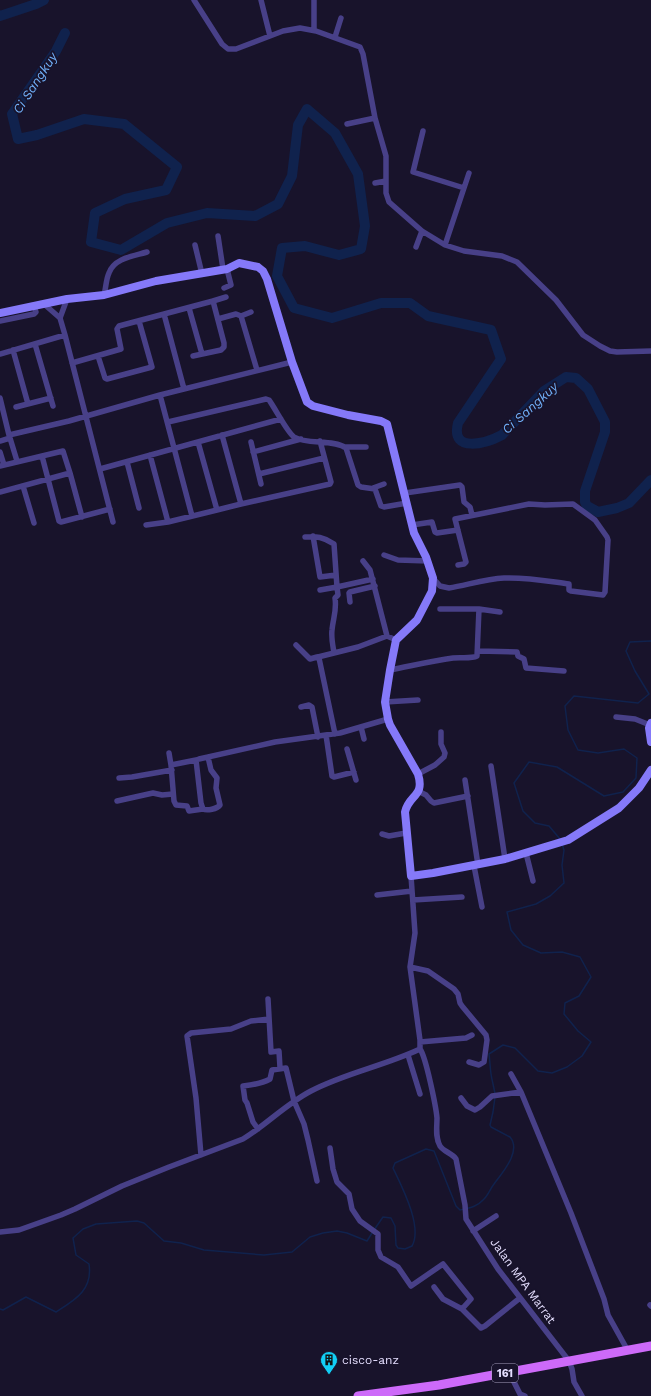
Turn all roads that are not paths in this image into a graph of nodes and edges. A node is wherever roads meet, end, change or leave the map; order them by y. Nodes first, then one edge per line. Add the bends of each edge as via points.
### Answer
1 (194, 0) edge
2 (261, 0) edge
3 (314, 0) edge
4 (342, 18) dead end
5 (314, 30) junction
6 (270, 36) junction
7 (335, 38) junction
8 (375, 118) junction
9 (347, 124) dead end
10 (423, 131) dead end
11 (469, 173) dead end
12 (386, 181) junction
13 (375, 183) dead end
14 (464, 188) junction
15 (422, 231) junction
16 (218, 236) dead end
17 (195, 245) dead end
18 (445, 245) junction
19 (416, 247) dead end
20 (147, 252) dead end
21 (225, 269) junction
22 (202, 274) junction
23 (224, 288) dead end
24 (104, 295) junction
25 (226, 297) dead end
26 (67, 299) junction
27 (213, 301) junction
28 (44, 304) junction
29 (34, 306) junction
30 (189, 308) junction
31 (251, 312) dead end
32 (0, 313) edge
33 (164, 314) junction
34 (241, 316) junction
35 (60, 318) junction
36 (218, 319) junction
37 (0, 321) edge
38 (139, 321) junction
39 (65, 335) junction
40 (35, 344) junction
41 (13, 350) junction
42 (651, 351) edge
43 (0, 354) edge
44 (202, 354) junction
45 (98, 356) junction
46 (193, 356) dead end
47 (292, 362) junction
48 (72, 363) junction
49 (257, 370) junction
50 (184, 389) junction
51 (160, 395) junction
52 (0, 398) edge
53 (51, 398) junction
54 (28, 404) junction
55 (53, 406) dead end
56 (16, 407) dead end
57 (86, 416) junction
58 (281, 419) junction
59 (168, 422) junction
60 (222, 435) junction
61 (10, 437) junction
62 (301, 439) junction
63 (0, 441) edge
64 (198, 442) junction
65 (251, 442) dead end
66 (320, 442) junction
67 (344, 447) junction
68 (366, 447) dead end
69 (175, 448) junction
70 (0, 452) edge
71 (253, 452) junction
72 (150, 455) junction
73 (42, 456) junction
74 (324, 458) junction
75 (17, 461) junction
76 (127, 462) junction
77 (2, 466) edge
78 (100, 469) junction
79 (70, 473) junction
80 (259, 474) junction
81 (47, 479) junction
82 (261, 484) dead end
83 (384, 484) dead end
84 (23, 486) junction
85 (373, 488) junction
86 (0, 492) edge
87 (404, 492) junction
88 (407, 503) junction
89 (241, 504) junction
90 (139, 508) dead end
91 (110, 510) junction
92 (216, 510) junction
93 (472, 515) junction
94 (192, 516) junction
95 (82, 517) junction
96 (113, 522) dead end
97 (168, 522) junction
98 (34, 523) dead end
99 (146, 525) dead end
100 (412, 525) junction
101 (458, 530) junction
102 (313, 536) junction
103 (305, 537) dead end
104 (384, 555) dead end
105 (363, 561) dead end
106 (428, 561) junction
107 (458, 565) dead end
108 (336, 575) junction
109 (434, 578) junction
110 (372, 579) junction
111 (374, 586) junction
112 (337, 587) junction
113 (320, 590) dead end
114 (350, 602) dead end
115 (440, 609) dead end
116 (478, 609) junction
117 (500, 612) dead end
118 (387, 636) junction
119 (396, 640) junction
120 (296, 645) dead end
121 (478, 651) junction
122 (334, 653) junction
123 (318, 657) junction
124 (390, 670) junction
125 (564, 671) dead end
126 (418, 700) dead end
127 (386, 702) junction
128 (301, 707) dead end
129 (616, 717) dead end
130 (388, 719) junction
131 (650, 724) edge
132 (361, 727) junction
133 (442, 732) dead end
134 (335, 734) junction
135 (326, 735) junction
136 (318, 737) junction
137 (364, 739) dead end
138 (651, 742) edge
139 (347, 749) dead end
140 (169, 753) dead end
141 (208, 757) junction
142 (196, 760) junction
143 (491, 766) dead end
144 (172, 767) junction
145 (651, 770) edge
146 (354, 772) junction
147 (418, 774) junction
148 (119, 778) dead end
149 (356, 780) dead end
150 (465, 780) dead end
151 (419, 790) junction
152 (173, 794) junction
153 (468, 796) junction
154 (117, 802) dead end
155 (203, 809) junction
156 (406, 833) junction
157 (382, 834) dead end
158 (526, 853) junction
159 (505, 859) junction
160 (476, 865) junction
161 (411, 876) junction
162 (533, 881) dead end
163 (412, 891) junction
164 (377, 895) dead end
165 (462, 897) dead end
166 (413, 900) junction
167 (482, 907) dead end
168 (410, 967) junction
169 (268, 999) dead end
170 (269, 1019) junction
171 (472, 1034) dead end
172 (420, 1042) junction
173 (420, 1049) junction
174 (408, 1055) junction
175 (469, 1062) dead end
176 (280, 1068) junction
177 (511, 1074) dead end
178 (521, 1092) junction
179 (420, 1094) dead end
180 (461, 1098) dead end
181 (294, 1101) junction
182 (258, 1129) junction
183 (330, 1148) dead end
184 (200, 1155) junction
185 (317, 1181) dead end
186 (496, 1216) dead end
187 (474, 1231) junction
188 (0, 1232) edge
189 (434, 1287) dead end
190 (520, 1298) junction
191 (462, 1309) junction
192 (651, 1346) edge
193 (628, 1351) junction
194 (571, 1365) junction
195 (511, 1376) junction
196 (358, 1396) edge
197 (525, 1396) edge
198 (582, 1396) edge

1 - 6 street via 222,44 228,49 236,49
2 - 6 street
3 - 5 street
4 - 7 street
5 - 6 street via 294,29
5 - 7 street
7 - 8 street via 357,45 362,50
8 - 9 street
8 - 12 street via 386,156
10 - 14 street via 413,172
11 - 14 street
12 - 13 street
12 - 15 street via 387,200
14 - 18 street
15 - 18 street
15 - 19 street
16 - 21 street
17 - 22 street
18 - 42 street via 464,251 502,256 517,262 556,300 584,335 600,346 610,351 627,353
20 - 24 street via 118,261 112,267
21 - 22 street
21 - 23 street via 231,285
21 - 47 street via 239,263 258,267 263,272
22 - 24 street via 156,281
24 - 26 street
25 - 27 street
26 - 28 street
26 - 35 street
27 - 30 street
27 - 36 street
28 - 29 street
28 - 35 street
29 - 32 street
29 - 37 street via 35,313
30 - 33 street
30 - 44 street
31 - 34 street
33 - 38 street
33 - 50 street
34 - 36 street via 236,314
34 - 49 street
35 - 39 street
36 - 44 street via 224,347
38 - 45 street via 118,327 121,349
38 - 45 street via 151,368 107,379
39 - 40 street
39 - 48 street
40 - 41 street
40 - 53 street
41 - 43 street
41 - 54 street
44 - 46 street
45 - 48 street
47 - 49 street
47 - 87 street via 309,404 387,424
48 - 57 street
49 - 50 street
50 - 51 street
51 - 57 street
51 - 59 street
52 - 61 street
53 - 54 street
53 - 55 street
54 - 56 street
57 - 61 street
57 - 78 street
58 - 59 street via 266,399
58 - 60 street
58 - 62 street via 291,434
59 - 69 street
60 - 64 street
60 - 89 street
61 - 63 street
61 - 75 street
62 - 66 street
62 - 71 street
64 - 69 street
64 - 92 street
65 - 71 street
66 - 67 street
66 - 74 street
67 - 68 street
67 - 85 street via 348,450 358,485
69 - 72 street
69 - 94 street
70 - 77 street
71 - 80 street
72 - 76 street
72 - 97 street
73 - 75 street
73 - 79 street via 63,451
73 - 81 street
74 - 80 street
74 - 89 street via 330,484
75 - 77 street
76 - 78 street
76 - 90 street
78 - 91 street
79 - 81 street
79 - 95 street
80 - 82 street
81 - 84 street
81 - 95 street via 59,521
83 - 85 street
84 - 86 street
84 - 98 street
85 - 88 street via 380,505 384,507
87 - 88 street
87 - 93 street via 460,486 464,502 470,507
88 - 100 street
89 - 92 street
91 - 95 street
91 - 96 street
92 - 94 street
93 - 101 street via 455,519
93 - 109 street via 529,504 573,504 596,520 607,537 605,594 571,591 569,584 526,578 504,578 446,588 439,585
94 - 97 street
97 - 99 street
100 - 101 street via 432,522 437,533
100 - 106 street
101 - 107 street via 466,561
102 - 103 street
102 - 108 street via 334,544
102 - 108 street via 320,577
104 - 106 street via 398,560
105 - 110 street via 370,570
106 - 109 street
108 - 112 street
109 - 119 street via 432,591 417,620
110 - 111 street
110 - 112 street
111 - 114 street via 350,592
111 - 118 street
112 - 113 street
112 - 122 street via 332,631
115 - 116 street
116 - 117 street
116 - 121 street
118 - 119 street
118 - 122 street
119 - 124 street
120 - 123 street via 310,659
121 - 124 street via 478,656 474,657
121 - 125 street via 517,652 518,656 524,658 527,668
122 - 123 street
123 - 134 street
124 - 127 street
126 - 127 street
127 - 130 street
128 - 136 street via 312,707
129 - 131 street
130 - 132 street
130 - 147 street
131 - 138 street
132 - 134 street
132 - 137 street
133 - 147 street via 444,757
134 - 135 street
135 - 136 street
135 - 146 street via 332,776
136 - 141 street via 275,742
139 - 146 street
140 - 144 street
141 - 142 street
141 - 155 street via 211,770 217,778 216,788 220,806
142 - 144 street
142 - 155 street
143 - 159 street
144 - 148 street
144 - 152 street
145 - 158 street via 639,788 608,815 568,840
146 - 149 street
147 - 151 street
150 - 153 street
151 - 153 street via 434,803
151 - 156 street via 406,808
152 - 154 street via 153,793
152 - 155 street via 176,805 187,806 189,811
153 - 160 street
156 - 157 street via 389,836
156 - 161 street
158 - 159 street
158 - 162 street
159 - 160 street
160 - 161 street
160 - 167 street
161 - 163 street, Jalan MPA Marrat
163 - 164 street
163 - 166 street, Jalan MPA Marrat
165 - 166 street
166 - 168 street, Jalan MPA Marrat via 415,933
168 - 172 street, Jalan MPA Marrat
168 - 175 street via 428,971 454,989 462,1006 486,1036 488,1040 484,1062 479,1065
169 - 170 street
170 - 176 street via 271,1052 279,1051
170 - 184 street via 251,1021 231,1029 191,1033 187,1036 197,1105
171 - 172 street via 466,1038
172 - 173 street, Jalan MPA Marrat
173 - 174 street
173 - 187 street, Jalan MPA Marrat via 437,1117 437,1138 444,1151 453,1155 456,1160 466,1219
174 - 179 street
174 - 181 street via 325,1084
176 - 181 street via 287,1069
176 - 182 street via 272,1070 268,1081 242,1086 253,1122
177 - 178 street
178 - 180 street via 495,1095 475,1110 467,1106
178 - 193 street via 571,1213 608,1315
181 - 182 street
181 - 185 street via 308,1140
182 - 184 street via 243,1139
183 - 191 street via 337,1182 349,1194 352,1209 360,1221 379,1238 378,1250 381,1257 398,1267 411,1286 443,1264 471,1299
184 - 188 street via 122,1186 61,1215 19,1230
186 - 187 street
187 - 190 street, Jalan MPA Marrat
189 - 191 street via 443,1299
190 - 191 street via 483,1328
190 - 194 street, Jalan MPA Marrat
192 - 193 main road, 161
193 - 194 main road, 161
194 - 195 main road, 161
194 - 198 street via 574,1382
195 - 196 main road, 161
195 - 197 street via 520,1394

